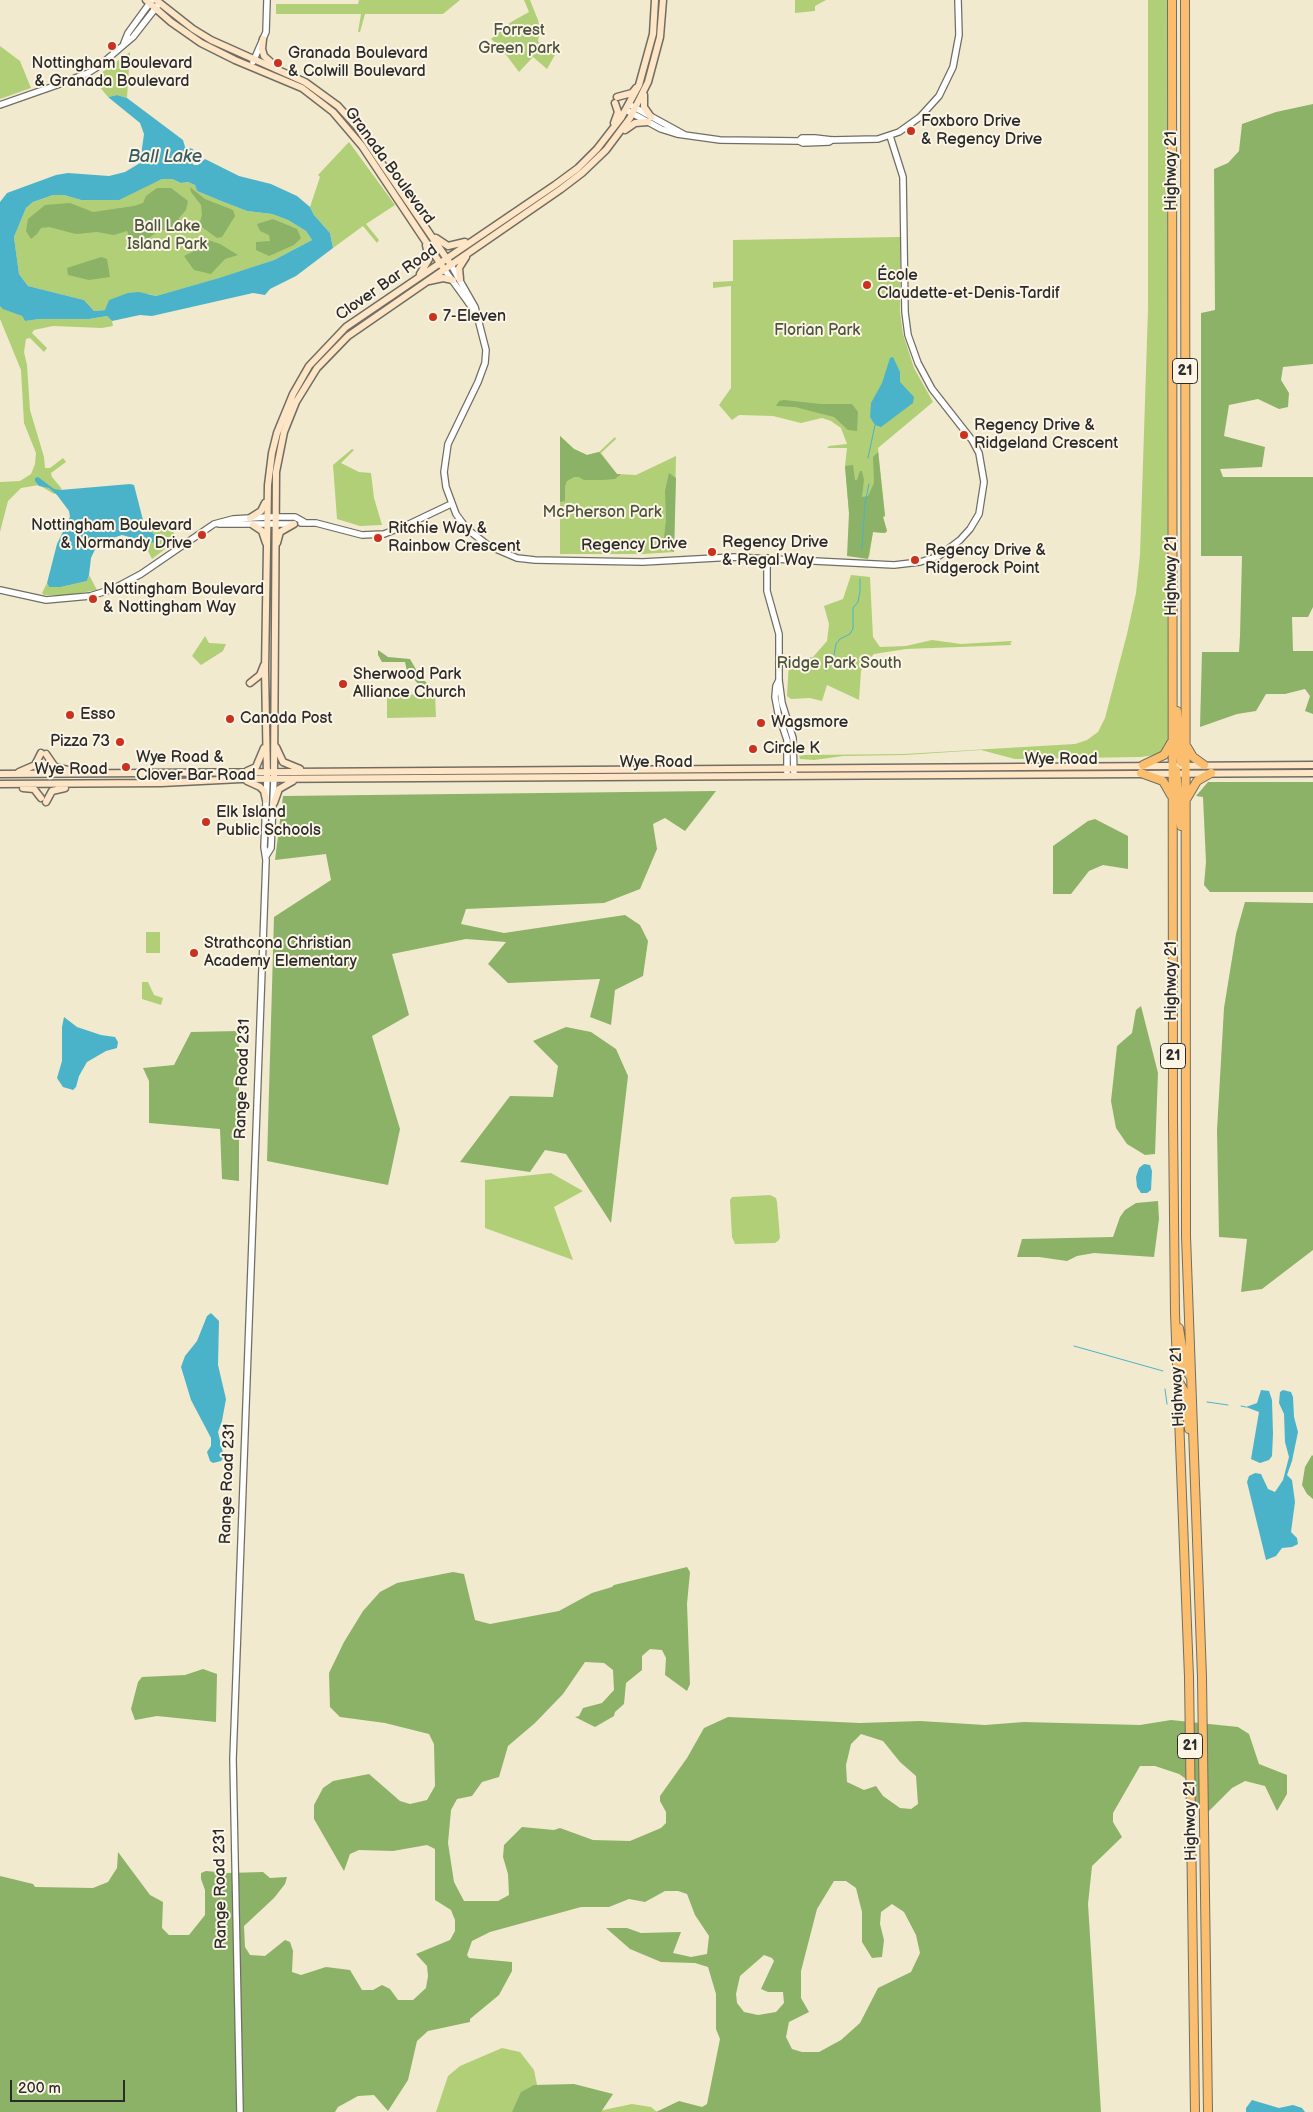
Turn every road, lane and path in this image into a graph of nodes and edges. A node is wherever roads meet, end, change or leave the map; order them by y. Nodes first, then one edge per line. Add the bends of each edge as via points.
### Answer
1 (267, 0) edge
2 (655, 0) edge
3 (662, 0) edge
4 (958, 0) edge
5 (1172, 0) edge
6 (1185, 0) edge
7 (153, 3) edge
8 (263, 39) junction
9 (252, 63) junction
10 (287, 73) junction
11 (642, 87) junction
12 (0, 105) edge
13 (631, 109) junction
14 (649, 119) junction
15 (906, 127) junction
16 (609, 135) junction
17 (890, 136) junction
18 (616, 137) junction
19 (868, 139) junction
20 (424, 232) junction
21 (482, 234) junction
22 (470, 251) junction
23 (449, 261) junction
24 (440, 263) junction
25 (444, 269) junction
26 (460, 279) junction
27 (452, 280) junction
28 (415, 284) junction
29 (476, 313) junction
30 (268, 485) junction
31 (452, 504) junction
32 (271, 517) junction
33 (252, 521) junction
34 (304, 522) junction
35 (294, 524) junction
36 (271, 525) junction
37 (267, 548) junction
38 (275, 554) junction
39 (767, 558) junction
40 (0, 590) edge
41 (265, 662) junction
42 (1172, 675) junction
43 (250, 683) dead end
44 (1172, 738) junction
45 (266, 742) junction
46 (275, 742) junction
47 (1185, 742) junction
48 (1204, 764) junction
49 (1313, 765) edge
50 (791, 768) junction
51 (1142, 769) junction
52 (1179, 769) junction
53 (244, 772) junction
54 (267, 772) junction
55 (308, 772) junction
56 (86, 773) junction
57 (1211, 773) junction
58 (1313, 773) edge
59 (0, 774) edge
60 (15, 774) junction
61 (274, 775) junction
62 (787, 776) junction
63 (794, 776) junction
64 (241, 779) junction
65 (266, 779) junction
66 (297, 779) junction
67 (2, 784) edge
68 (83, 784) junction
69 (1172, 799) junction
70 (1186, 799) junction
71 (266, 800) junction
72 (274, 803) junction
73 (266, 856) junction
74 (1186, 862) junction
75 (1175, 1313) junction
76 (1191, 1379) junction
77 (1178, 1381) junction
78 (1193, 1445) junction
79 (240, 2112) edge
80 (1195, 2112) edge
81 (1208, 2112) edge

1 - 8 street
2 - 11 main road, Clover Bar Road via 653,34
3 - 11 main road, Clover Bar Road via 660,37
4 - 15 street via 956,54 948,80 935,102
5 - 42 main road, Highway 21 / 21
6 - 47 main road, Highway 21 / 21
7 - 9 main road, Granada Boulevard
7 - 12 street via 128,33 124,43 88,73
8 - 9 street
8 - 10 main road via 262,49 268,62
9 - 10 main road, Granada Boulevard
9 - 20 main road, Granada Boulevard via 302,88 333,112 362,146
10 - 20 main road, Granada Boulevard via 317,89 348,117 368,142
11 - 13 main road, Clover Bar Road
11 - 14 main road
11 - 16 main road via 616,100 617,114
13 - 14 street
13 - 16 main road, Clover Bar Road
13 - 18 main road, Clover Bar Road
14 - 18 main road via 630,125
14 - 19 street via 677,134 720,140
15 - 17 street
15 - 19 street
16 - 21 main road, Clover Bar Road via 578,168
17 - 19 street
17 - 39 street, Regency Drive via 903,177 908,335 932,389 979,453 984,482 979,514 970,529 944,552 912,564
18 - 22 main road, Clover Bar Road via 582,173
20 - 21 main road via 448,246 459,245
20 - 23 main road, Granada Boulevard
20 - 24 main road, Granada Boulevard
20 - 28 main road via 429,259
21 - 23 main road, Clover Bar Road
22 - 23 main road, Clover Bar Road
22 - 26 main road via 460,266
23 - 24 main road, Clover Bar Road
23 - 25 main road, Clover Bar Road
23 - 26 street, Regency Drive
24 - 25 main road, Granada Boulevard
24 - 28 main road, Clover Bar Road
25 - 27 street, Regency Drive
25 - 28 main road, Clover Bar Road
26 - 29 street, Regency Drive
27 - 28 main road via 434,279
27 - 29 street, Regency Drive
28 - 30 main road, Clover Bar Road via 346,327 309,366 283,415 272,453
28 - 32 main road, Clover Bar Road via 348,336 311,377 291,414 280,450
29 - 31 street, Regency Drive via 485,340 485,363 448,444 444,472
30 - 32 main road, Clover Bar Road
30 - 33 main road via 264,508
31 - 34 street via 384,534 362,534
31 - 39 street, Regency Drive via 467,529 477,538 517,558 636,562
32 - 33 street
32 - 34 street via 295,517
32 - 36 main road, Clover Bar Road
33 - 36 street
33 - 37 main road via 262,531
33 - 40 street via 214,524 141,574 102,593 83,598 46,600
34 - 35 street
35 - 36 street
35 - 38 main road via 280,532
36 - 37 main road, Clover Bar Road
36 - 38 main road, Clover Bar Road
37 - 41 main road, Clover Bar Road
38 - 46 main road, Clover Bar Road
39 - 50 street via 767,591 779,635 782,703 793,738
41 - 43 main road via 260,675
41 - 45 main road, Clover Bar Road
42 - 44 main road, Highway 21 / 21
42 - 52 main road via 1176,691
44 - 51 main road via 1168,751
44 - 52 main road, Highway 21 / 21
45 - 53 main road via 256,767
45 - 54 main road, Clover Bar Road
46 - 55 main road via 283,762
46 - 61 main road, Clover Bar Road
47 - 48 main road via 1193,757
47 - 52 main road, Highway 21 / 21
48 - 49 main road, Wye Road
48 - 52 main road, Wye Road
50 - 51 main road, Wye Road
50 - 55 main road, Wye Road
50 - 62 street
50 - 63 street
51 - 52 main road, Wye Road
51 - 63 main road, Wye Road
51 - 69 main road via 1165,782
52 - 57 main road, Wye Road
52 - 69 main road, Highway 21 / 21
52 - 70 main road, Highway 21 / 21
52 - 74 main road via 1182,846
53 - 54 main road, Wye Road
53 - 56 main road, Wye Road
54 - 61 main road, Wye Road
54 - 65 main road, Clover Bar Road
55 - 61 main road, Wye Road
56 - 60 main road, Wye Road
56 - 60 main road via 56,767 44,754 35,765
57 - 58 main road, Wye Road
57 - 70 main road via 1197,781
59 - 60 main road, Wye Road
61 - 65 main road, Wye Road
61 - 66 main road, Wye Road
61 - 72 street, Range Road 231
62 - 63 main road, Wye Road
62 - 66 main road, Wye Road
64 - 65 main road, Wye Road
64 - 68 main road, Wye Road
64 - 71 main road via 258,785
65 - 71 street, Range Road 231
66 - 72 main road via 281,787
67 - 68 main road, Wye Road
67 - 68 main road via 34,789 44,800 54,790
69 - 75 main road, Highway 21 / 21
70 - 74 main road, Highway 21 / 21
71 - 73 street, Range Road 231
72 - 73 street, Range Road 231 via 271,848
73 - 79 street, Range Road 231 via 233,1759
74 - 76 main road, Highway 21 / 21 via 1186,1236
75 - 76 main road via 1185,1366
75 - 77 main road, Highway 21 / 21
76 - 78 main road, Highway 21 / 21
77 - 78 main road via 1184,1391
77 - 80 main road, Highway 21 / 21 via 1189,1677
78 - 81 main road, Highway 21 / 21 via 1202,1696

